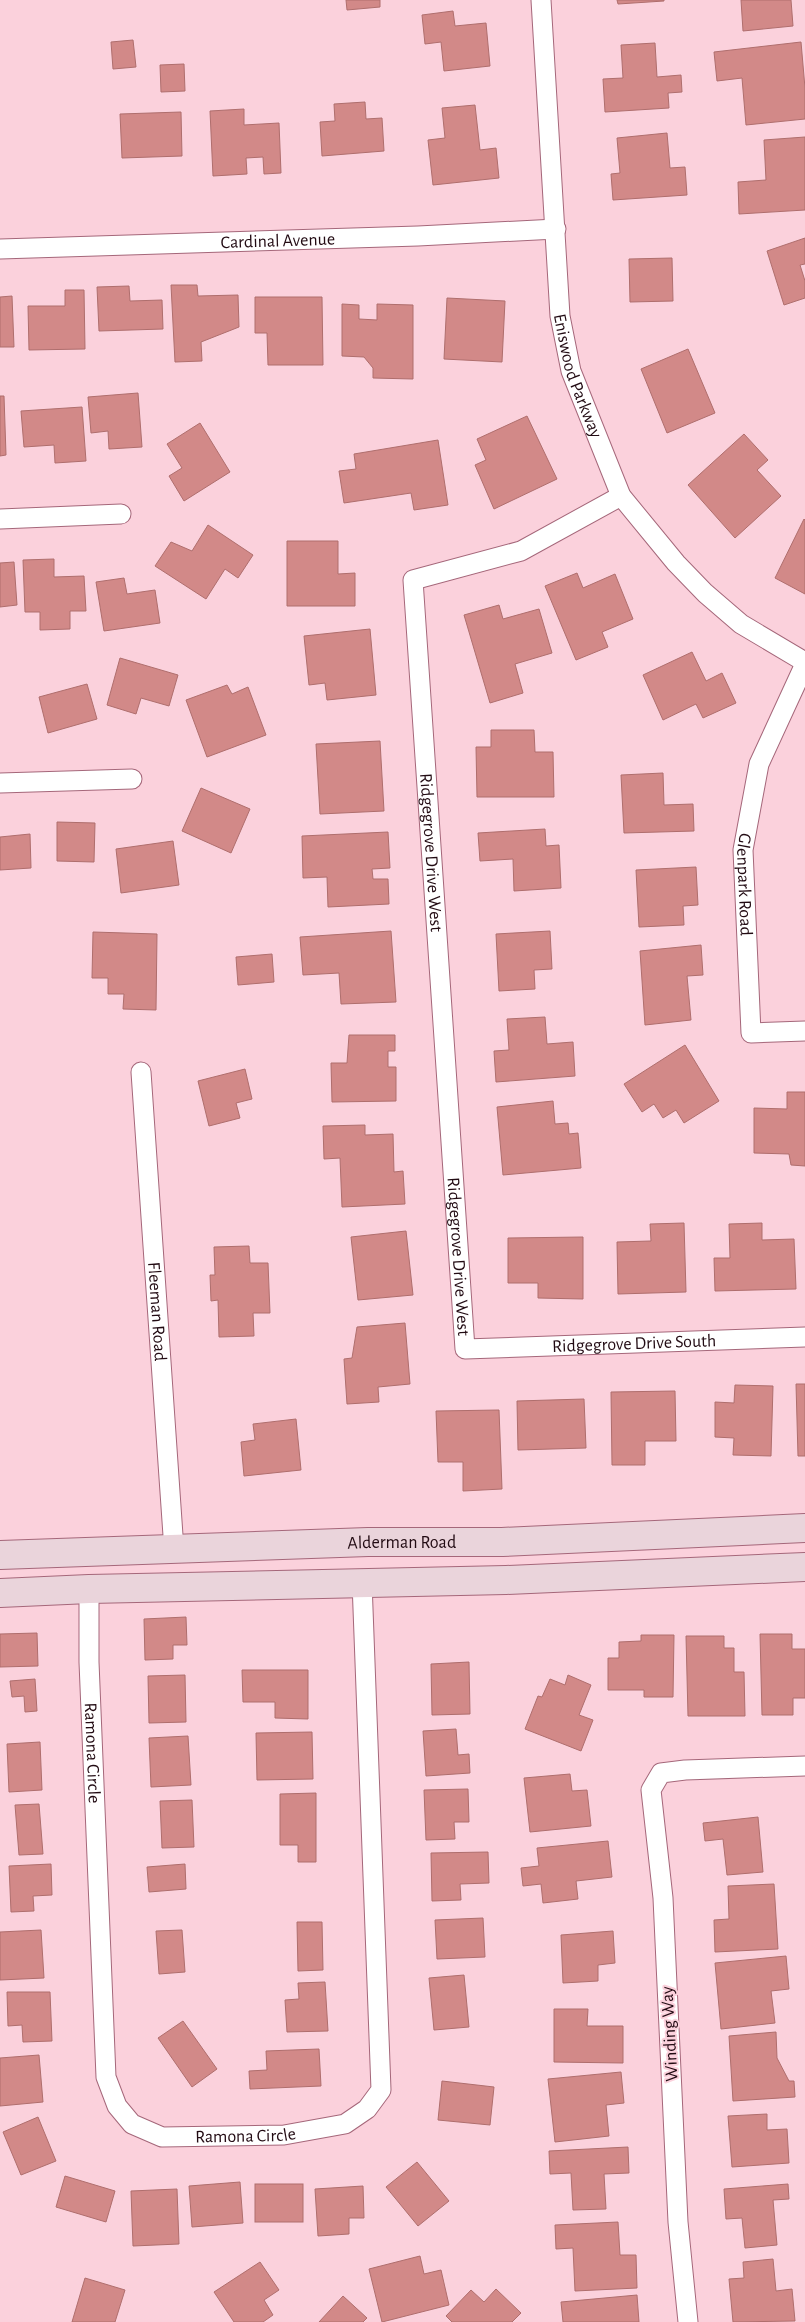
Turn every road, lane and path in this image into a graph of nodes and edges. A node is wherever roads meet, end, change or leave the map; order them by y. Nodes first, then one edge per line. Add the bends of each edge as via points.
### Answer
1 (541, 0) edge
2 (556, 229) junction
3 (0, 249) edge
4 (621, 496) junction
5 (121, 514) dead end
6 (0, 519) edge
7 (805, 663) edge
8 (132, 779) dead end
9 (0, 783) edge
10 (805, 1032) edge
11 (142, 1072) dead end
12 (805, 1337) edge
13 (465, 1349) joint
14 (805, 1528) edge
15 (174, 1550) junction
16 (0, 1555) edge
17 (805, 1567) edge
18 (362, 1582) junction
19 (89, 1589) junction
20 (0, 1593) edge
21 (805, 1766) edge
22 (688, 2322) edge

1 - 2 street, Eniswood Parkway
2 - 3 street, Cardinal Avenue
2 - 4 street, Eniswood Parkway via 560,316 571,371
4 - 7 street, Eniswood Parkway via 705,593 741,624
4 - 13 street, Ridgegrove Drive West via 520,551 412,580
5 - 6 street
7 - 10 street, Glenpark Road via 759,764 743,850 751,1033
8 - 9 street
11 - 15 street, Fleeman Road
12 - 13 street, Ridgegrove Drive South
14 - 15 main road, Alderman Road via 502,1542 368,1542
15 - 16 main road, Alderman Road
17 - 18 main road via 506,1580
18 - 19 main road
18 - 19 street, Ramona Circle via 381,2090 366,2109 345,2124 284,2135 162,2137 132,2124 117,2106 106,2077 89,1662
19 - 20 main road
21 - 22 street, Winding Way via 685,1770 661,1774 651,1790 662,1898 678,2222

